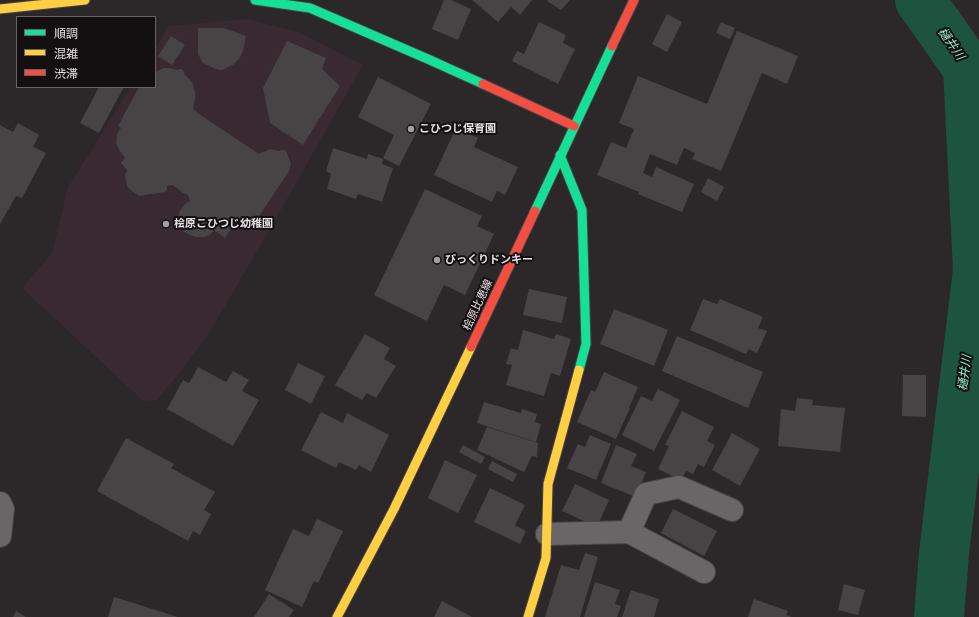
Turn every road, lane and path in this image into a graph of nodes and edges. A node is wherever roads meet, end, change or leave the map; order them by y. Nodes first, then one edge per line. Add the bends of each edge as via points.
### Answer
1 (85, 0) edge
2 (255, 0) edge
3 (634, 0) edge
4 (0, 9) edge
5 (574, 126) junction
6 (560, 155) junction
7 (0, 503) edge
8 (732, 510) dead end
9 (629, 532) junction
10 (547, 534) junction
11 (0, 536) edge
12 (704, 572) dead end
13 (337, 617) edge
14 (528, 617) edge

1 - 4 street
2 - 5 street via 310,8
3 - 5 street, 桧原比恵線
5 - 6 street, 桧原比恵線
6 - 10 street via 582,210 586,344 548,484
6 - 13 street, 桧原比恵線 via 394,509
7 - 11 street via 3,509
8 - 9 street via 679,487 646,494
9 - 10 street
9 - 12 street
10 - 14 street via 546,558

